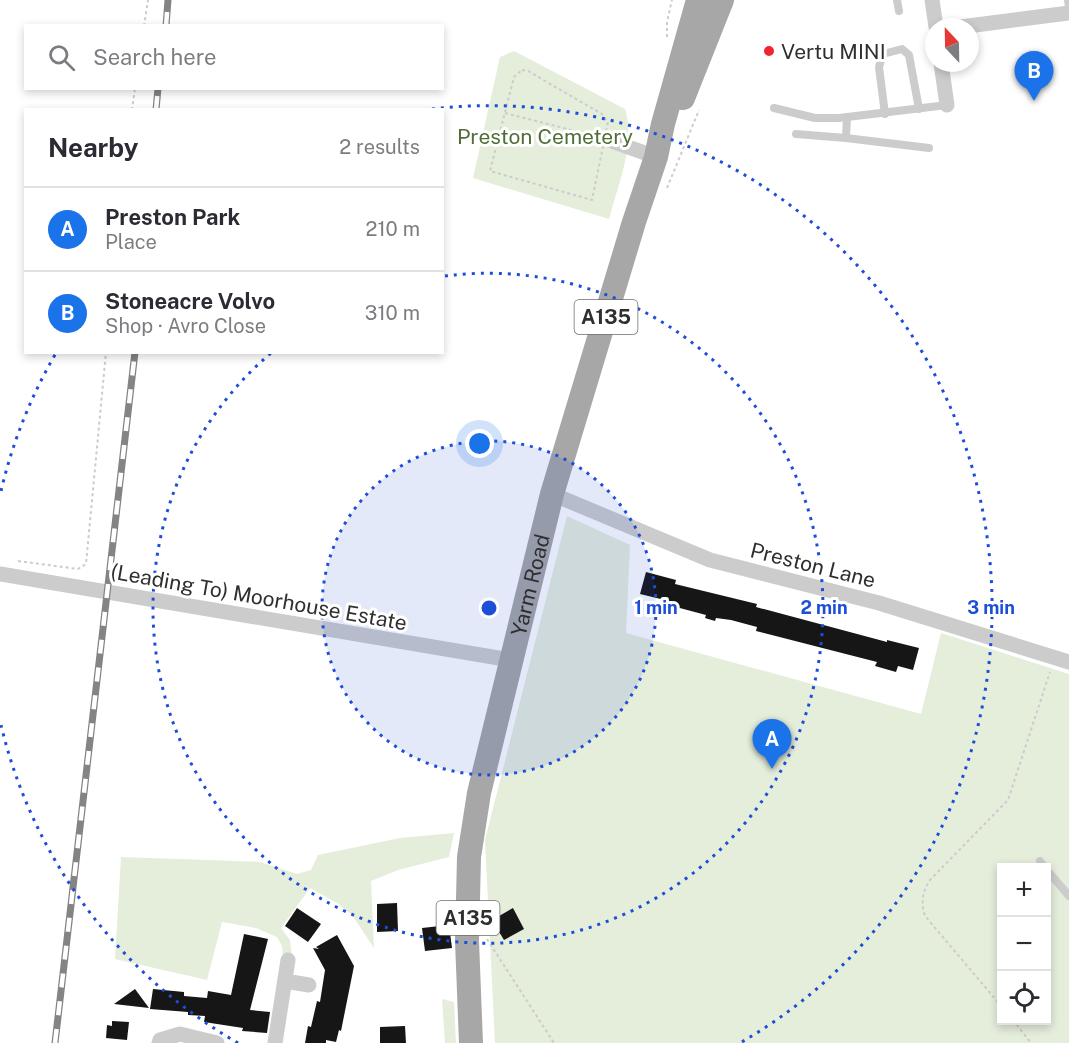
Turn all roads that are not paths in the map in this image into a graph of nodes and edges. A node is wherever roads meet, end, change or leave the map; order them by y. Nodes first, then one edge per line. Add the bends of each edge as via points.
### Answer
1 (698, 0) edge
2 (722, 0) edge
3 (897, 0) edge
4 (932, 0) edge
5 (1068, 0) edge
6 (1069, 7) edge
7 (898, 11) dead end
8 (1069, 13) edge
9 (935, 18) edge
10 (979, 25) edge
11 (942, 72) edge
12 (947, 105) joint
13 (774, 108) dead end
14 (918, 109) junction
15 (885, 114) junction
16 (847, 117) junction
17 (796, 134) dead end
18 (846, 138) junction
19 (606, 139) road end
20 (929, 148) dead end
21 (659, 149) junction
22 (552, 494) junction
23 (0, 575) edge
24 (511, 660) junction
25 (1062, 660) edge
26 (1051, 874) edge
27 (1069, 896) edge
28 (288, 960) dead end
29 (285, 981) junction
30 (309, 985) dead end
31 (159, 1043) edge
32 (217, 1043) edge
33 (275, 1043) edge
34 (471, 1043) edge

1 - 21 main road, A135
2 - 21 main road, A135
3 - 7 lane
4 - 9 street
5 - 6 lane
8 - 10 street
11 - 12 street
12 - 14 lane
13 - 16 lane via 815,118
14 - 15 lane
14 - 15 lane via 909,55 902,49 883,54 880,60
15 - 16 lane
16 - 18 lane
17 - 18 lane
18 - 20 lane
19 - 21 street
21 - 22 main road, Yarm Road / A135
22 - 24 main road, Yarm Road / A135
22 - 25 street, Preston Lane via 710,560 879,603
23 - 24 street, (Leading To) Moorhouse Estate
24 - 34 main road, Yarm Road / A135 via 469,857
26 - 27 lane
28 - 29 street
29 - 30 street
29 - 33 street
31 - 32 street via 180,1034

